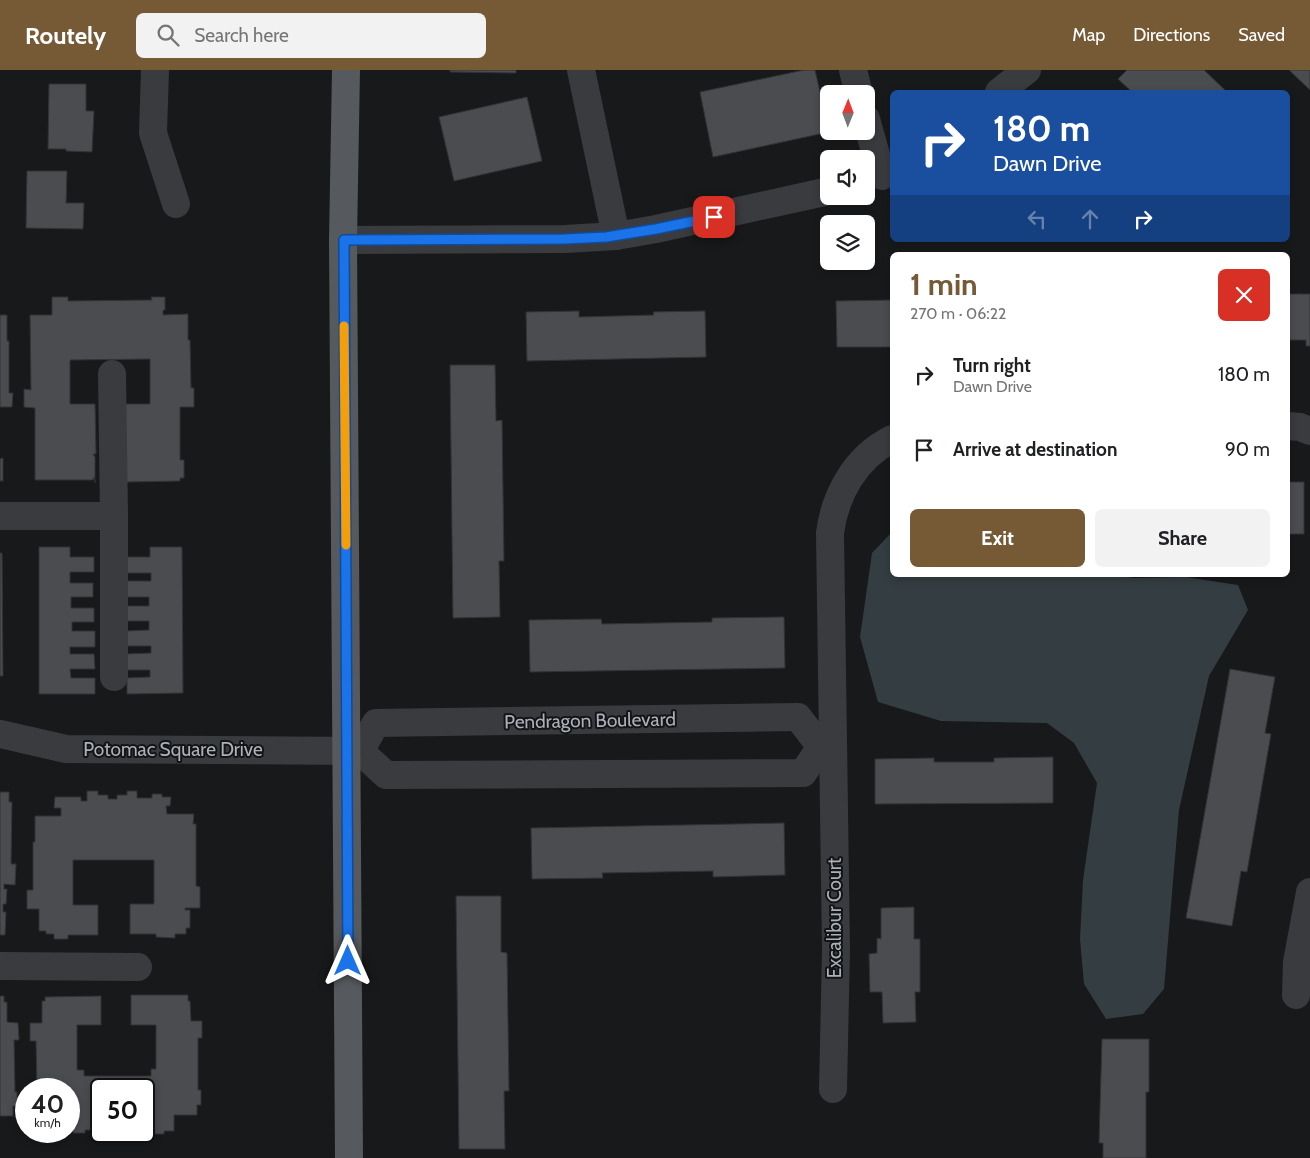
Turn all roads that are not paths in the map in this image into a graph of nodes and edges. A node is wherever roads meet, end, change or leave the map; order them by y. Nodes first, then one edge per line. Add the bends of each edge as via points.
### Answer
1 (155, 70) edge
2 (346, 70) edge
3 (581, 70) edge
4 (853, 70) edge
5 (1027, 70) edge
6 (857, 85) edge
7 (1002, 90) edge
8 (871, 140) edge
9 (880, 176) edge
10 (820, 193) edge
11 (176, 204) dead end
12 (616, 236) junction
13 (344, 240) junction
14 (112, 374) dead end
15 (1290, 426) edge
16 (1310, 432) edge
17 (890, 441) edge
18 (0, 516) edge
19 (114, 516) junction
20 (114, 677) dead end
21 (0, 734) edge
22 (827, 747) junction
23 (354, 751) junction
24 (1310, 892) edge
25 (0, 966) edge
26 (138, 967) dead end
27 (1296, 995) dead end
28 (833, 1089) dead end
29 (349, 1158) edge

1 - 11 street via 153,133
2 - 13 main road
3 - 12 street
4 - 6 street
5 - 7 street
8 - 9 street
10 - 12 street
12 - 13 street
13 - 23 main road
14 - 19 street
15 - 16 street
17 - 22 street via 878,447 851,474 831,521
18 - 19 street
19 - 20 street
21 - 23 street, Potomac Square Drive via 66,749
22 - 23 street via 803,773 386,775
22 - 23 street, Pendragon Boulevard via 798,717 376,723
22 - 28 street, Excalibur Court via 836,950
23 - 29 main road
24 - 27 street via 1296,962
25 - 26 street

